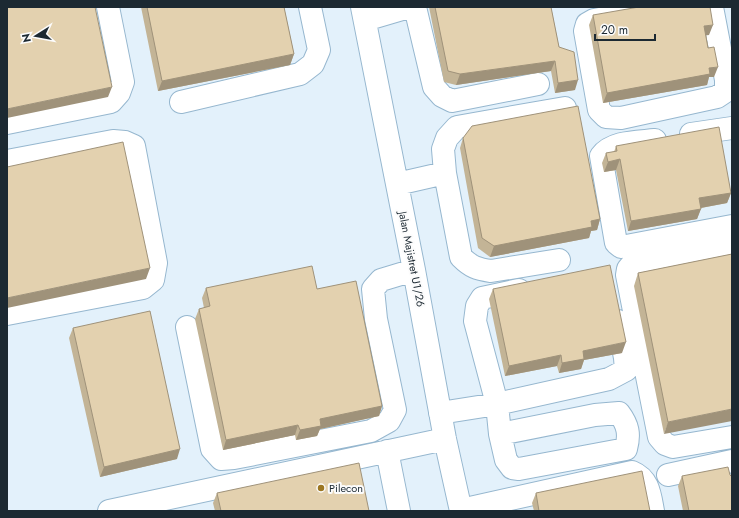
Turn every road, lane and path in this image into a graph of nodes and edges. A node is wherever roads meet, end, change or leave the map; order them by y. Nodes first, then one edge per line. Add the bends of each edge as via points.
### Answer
1 (108, 7) edge
2 (310, 7) edge
3 (409, 7) edge
4 (415, 7) edge
5 (664, 7) edge
6 (712, 7) edge
7 (364, 14) edge
8 (538, 84) dead end
9 (181, 102) dead end
10 (565, 108) edge
11 (7, 123) edge
12 (732, 128) edge
13 (7, 162) edge
14 (445, 172) junction
15 (397, 184) junction
16 (732, 226) edge
17 (732, 245) edge
18 (559, 260) dead end
19 (414, 270) junction
20 (608, 273) edge
21 (536, 287) edge
22 (7, 314) edge
23 (187, 327) dead end
24 (497, 404) junction
25 (440, 413) junction
26 (500, 434) junction
27 (732, 436) edge
28 (445, 439) junction
29 (387, 451) junction
30 (732, 461) edge
31 (668, 474) dead end
32 (461, 510) edge
33 (109, 511) edge
34 (399, 511) edge
35 (653, 511) edge

1 - 11 street via 122,82 119,93 111,102
2 - 9 street via 319,50 313,64 300,74
3 - 7 street
4 - 8 street via 434,86 442,96 452,101
5 - 6 street via 594,20 587,24 585,30 599,110 606,117 621,118 717,97 726,91
7 - 15 street, Jalan Majistret U1/26
10 - 14 street via 457,127 447,138 443,149
12 - 16 street via 617,145 606,150 601,156 613,231 616,243 621,248
13 - 22 street via 113,141 134,146 156,263 153,280 143,288
14 - 15 street
14 - 18 street via 461,257 469,266 491,271
15 - 19 street, Jalan Majistret U1/26
17 - 27 street via 633,263 627,275 658,437 673,447
19 - 23 street via 381,280 373,289 376,319 395,410 389,420 371,431 221,459 212,450
19 - 25 street, Jalan Majistret U1/26
20 - 24 street via 626,370 609,379
21 - 24 street via 482,298 477,306 475,320
24 - 25 street
24 - 26 street
25 - 28 street, Jalan Majistret U1/26
26 - 26 street via 506,460 512,468 519,469 626,449 629,438 625,421 619,413 595,415
28 - 29 street
28 - 32 street, Jalan Majistret U1/26
29 - 33 street
29 - 34 street
30 - 31 street
32 - 35 street via 632,472 645,480

